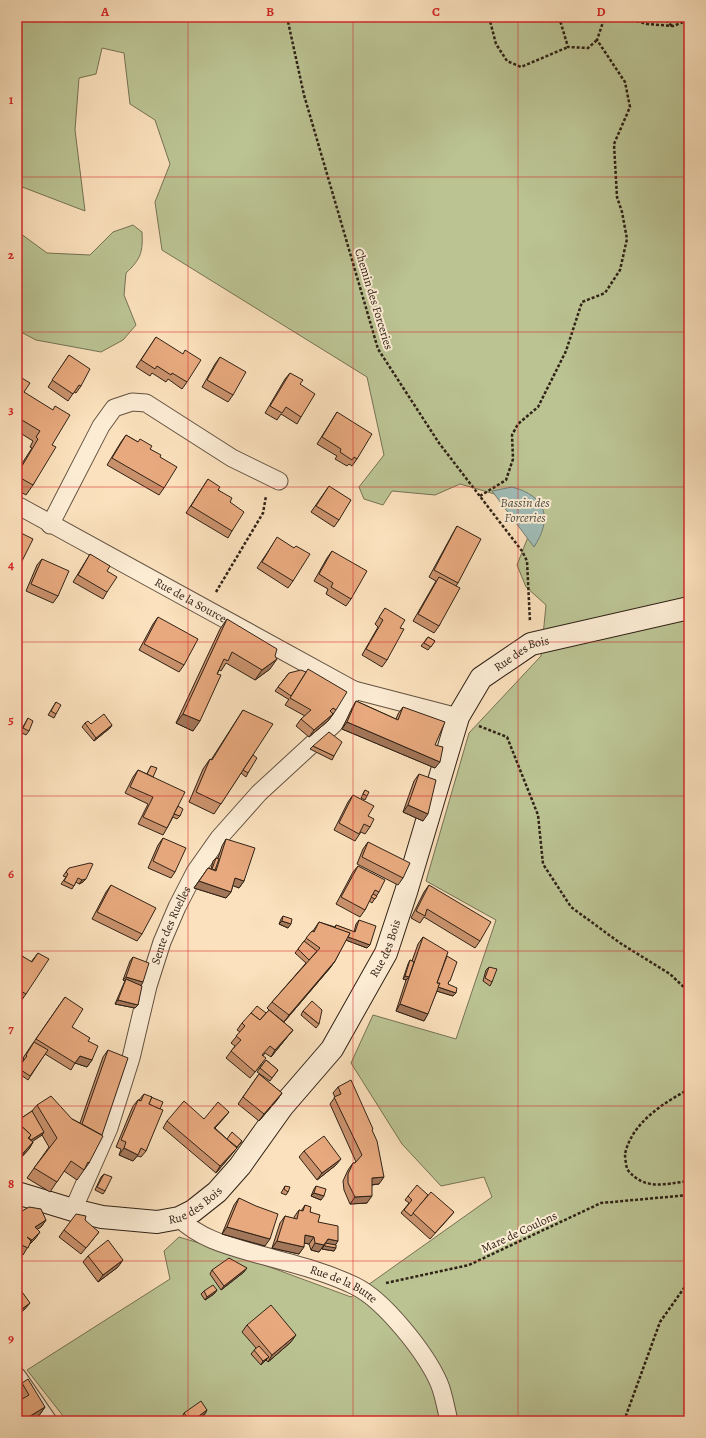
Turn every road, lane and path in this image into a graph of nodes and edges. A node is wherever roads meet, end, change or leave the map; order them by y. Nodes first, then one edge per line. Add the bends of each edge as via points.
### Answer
1 (287, 17) edge
2 (489, 17) edge
3 (559, 17) edge
4 (612, 17) edge
5 (622, 17) edge
6 (662, 17) edge
7 (689, 20) edge
8 (673, 26) junction
9 (598, 40) junction
10 (568, 47) junction
11 (274, 478) joint
12 (480, 496) junction
13 (17, 505) edge
14 (50, 525) junction
15 (689, 608) edge
16 (206, 610) junction
17 (531, 644) junction
18 (354, 690) junction
19 (458, 717) junction
20 (689, 992) edge
21 (689, 1088) edge
22 (689, 1181) edge
23 (17, 1193) edge
24 (689, 1195) edge
25 (73, 1210) junction
26 (179, 1218) junction
27 (689, 1281) edge
28 (356, 1287) junction
29 (17, 1376) edge
30 (48, 1421) edge
31 (449, 1421) edge
32 (624, 1421) edge

1 - 12 path, Chemin des Forceries via 304,95 378,350 439,443
2 - 10 path via 496,44 507,61 521,67
3 - 10 path
4 - 9 path via 603,22
5 - 8 path via 647,24
6 - 8 path
7 - 8 path
9 - 10 path via 588,48
9 - 12 path via 625,82 630,107 614,144 616,197 622,212 627,239 620,270 605,293 582,302 566,351 538,407 518,424 512,435 513,459 506,480
11 - 14 street via 232,458 146,403 132,402 114,408 101,426
11 - 16 path via 263,513
12 - 17 path, Chemin des Forceries via 522,550 527,561
13 - 14 street, Rue de la Source
14 - 16 street, Rue de la Source
15 - 17 street, Rue des Bois
16 - 18 street, Rue de la Source
17 - 19 street, Rue des Bois via 481,678
18 - 19 street, Rue de la Source
18 - 25 street, Sente des Ruelles via 334,724 259,793 219,838 195,872 162,942 109,1128
19 - 20 path via 507,737 538,815 543,864 571,907 620,943 670,974
19 - 26 street, Rue des Bois via 386,953 332,1049 282,1107 240,1166 217,1192 193,1211
21 - 22 path via 659,1106 640,1124 625,1154 627,1169 640,1182 659,1184
23 - 25 street, Rue des Bois
24 - 28 path, Mare de Coulons via 601,1203 469,1265 385,1284
25 - 26 street, Rue des Bois via 134,1221 157,1222
26 - 28 street, Rue de la Butte via 189,1228 217,1242 315,1271
27 - 32 path via 660,1322
28 - 31 street, Rue de la Butte via 388,1313 422,1351 440,1384
29 - 30 street

